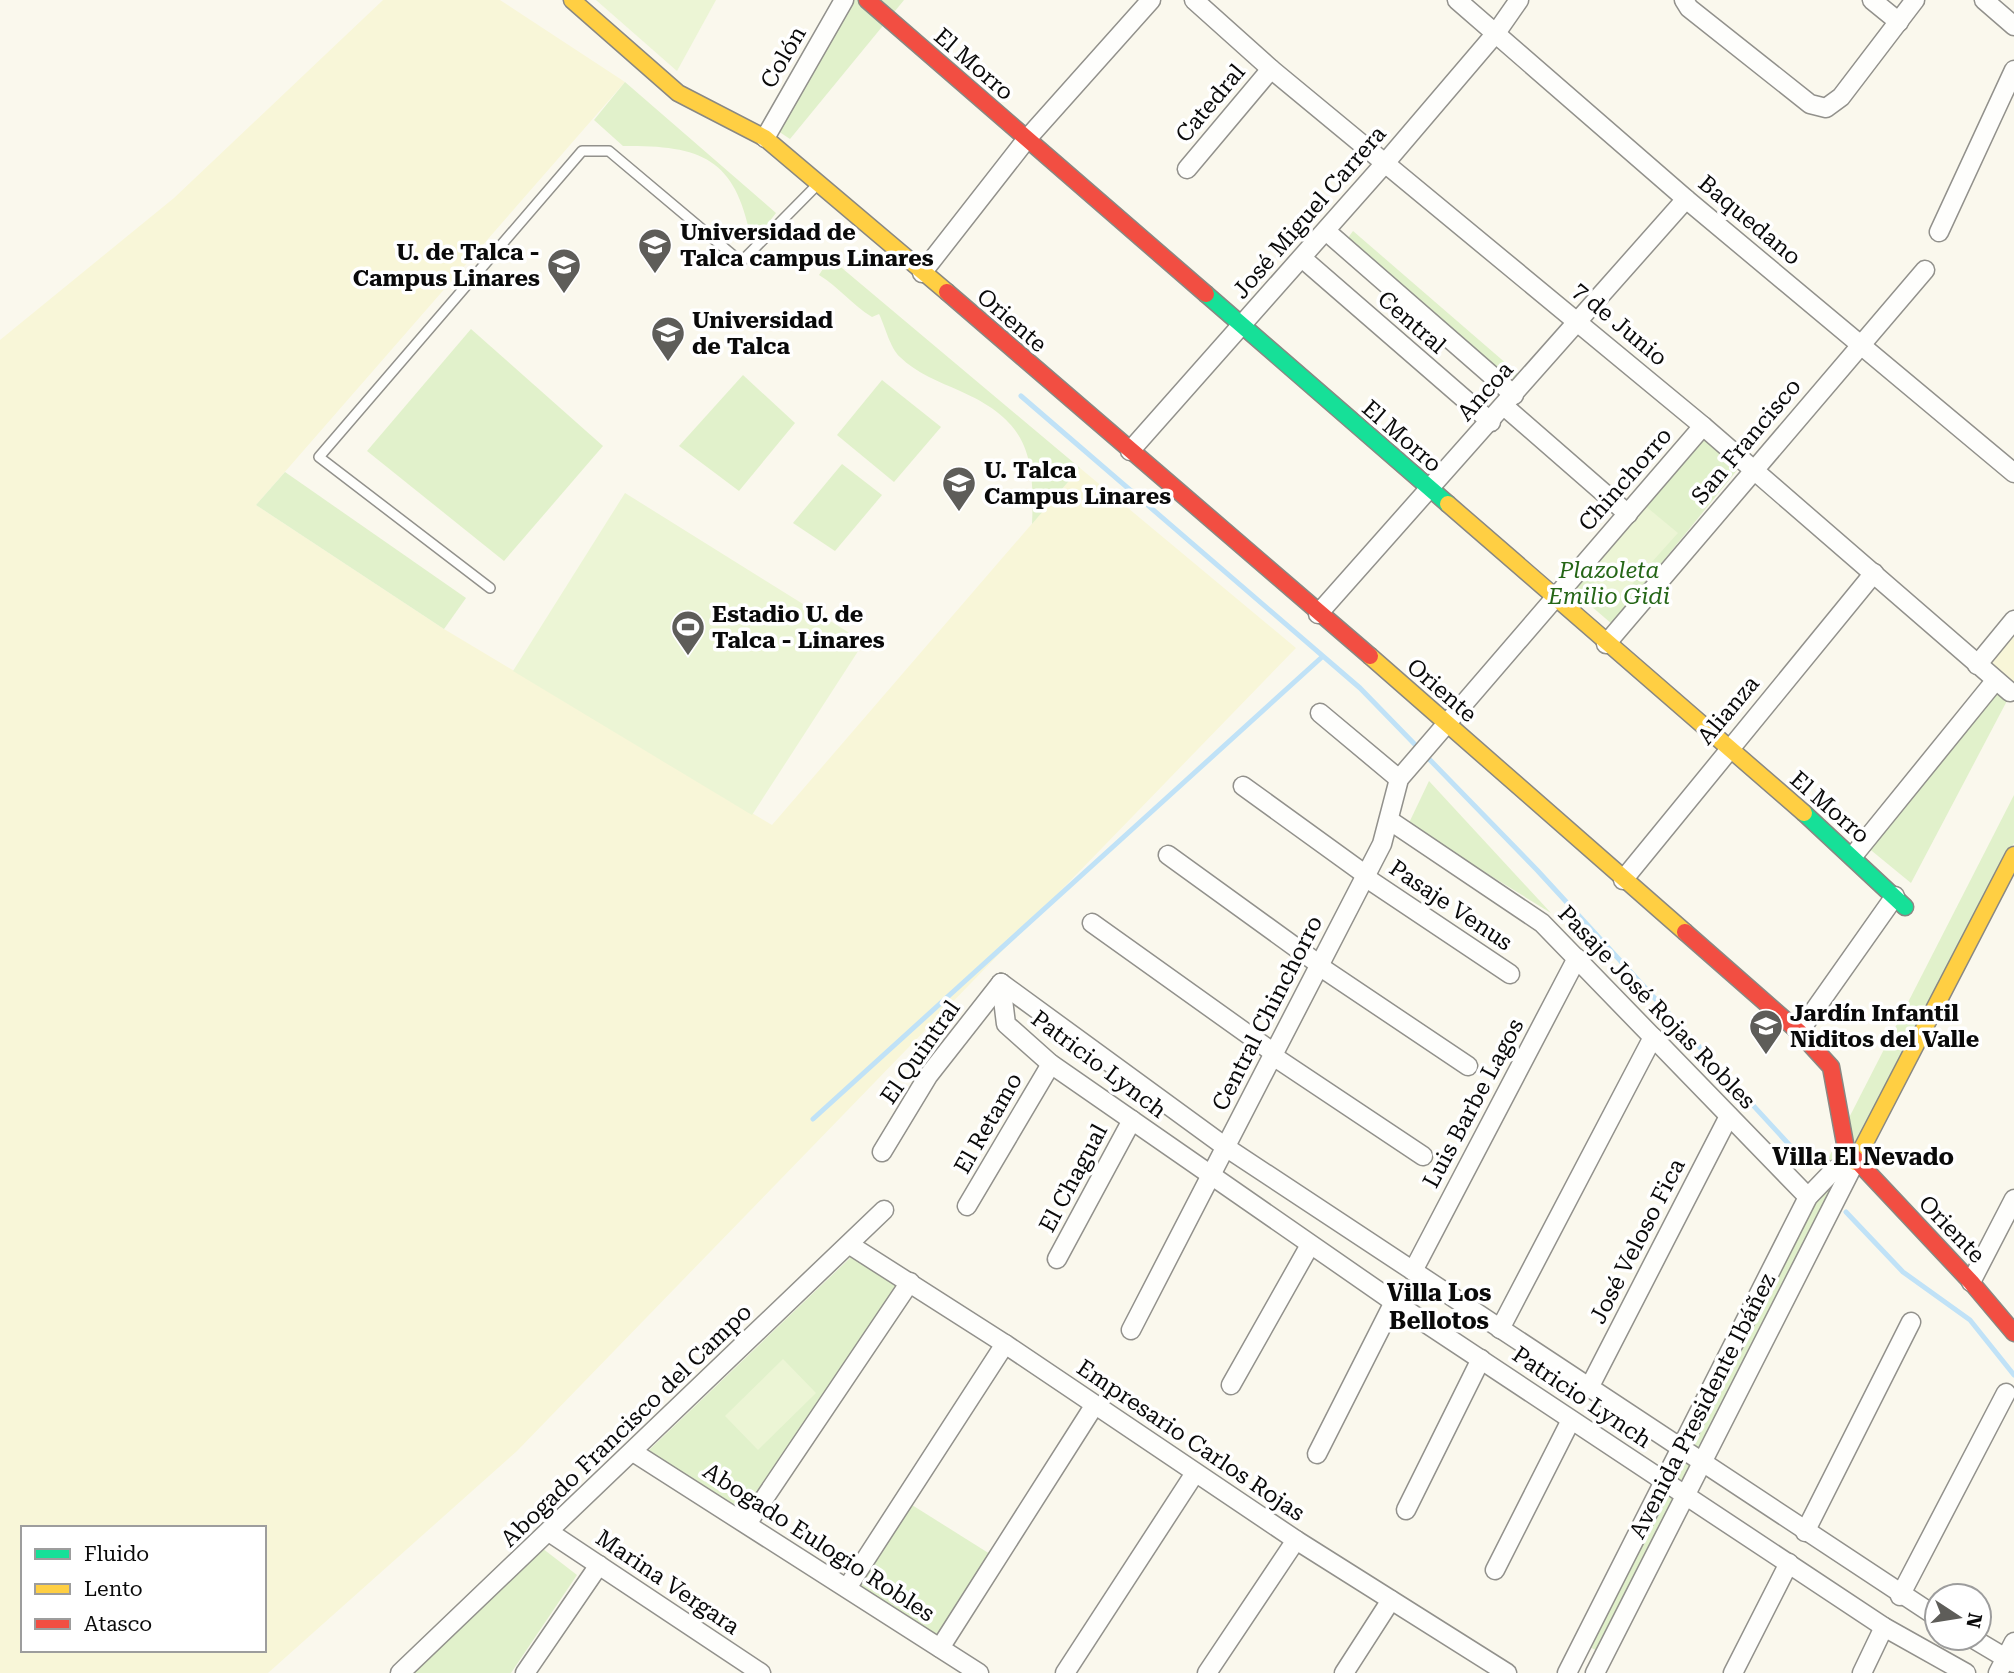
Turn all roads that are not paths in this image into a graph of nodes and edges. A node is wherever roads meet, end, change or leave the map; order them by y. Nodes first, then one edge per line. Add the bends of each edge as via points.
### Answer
1 (572, 0) edge
2 (844, 0) edge
3 (867, 0) edge
4 (1151, 0) edge
5 (1194, 0) edge
6 (1457, 0) edge
7 (1519, 0) edge
8 (1684, 0) edge
9 (1872, 0) edge
10 (1915, 0) edge
11 (1984, 0) edge
12 (1899, 22) junction
13 (2014, 26) edge
14 (1496, 33) junction
15 (1270, 69) junction
16 (2014, 70) edge
17 (765, 138) junction
18 (1026, 140) junction
19 (1385, 162) junction
20 (1187, 169) dead end
21 (820, 182) junction
22 (1686, 199) junction
23 (1326, 231) junction
24 (1939, 232) dead end
25 (1302, 258) junction
26 (1925, 270) dead end
27 (922, 273) junction
28 (1579, 322) junction
29 (1242, 325) junction
30 (1860, 344) junction
31 (1509, 401) junction
32 (1491, 422) junction
33 (1703, 426) junction
34 (1130, 451) junction
35 (1754, 470) junction
36 (2014, 473) edge
37 (1428, 489) junction
38 (1628, 514) junction
39 (1874, 573) junction
40 (490, 588) dead end
41 (1554, 599) junction
42 (1318, 614) junction
43 (2014, 620) edge
44 (1606, 645) junction
45 (1976, 665) junction
46 (1995, 681) junction
47 (2010, 692) dead end
48 (1320, 713) dead end
49 (1446, 722) junction
50 (1728, 747) junction
51 (1403, 774) junction
52 (1243, 786) dead end
53 (1389, 820) junction
54 (1168, 855) dead end
55 (1853, 856) junction
56 (2012, 863) edge
57 (1365, 876) junction
58 (1623, 880) junction
59 (1900, 901) joint
60 (1092, 923) dead end
61 (1577, 958) junction
62 (1319, 966) junction
63 (1510, 974) dead end
64 (1001, 983) junction
65 (1800, 1032) junction
66 (1653, 1037) junction
67 (1274, 1055) junction
68 (1051, 1064) junction
69 (1468, 1066) dead end
70 (1729, 1116) junction
71 (1132, 1121) junction
72 (1227, 1147) junction
73 (882, 1152) dead end
74 (1423, 1156) dead end
75 (1855, 1161) junction
76 (1211, 1177) junction
77 (1808, 1197) junction
78 (2014, 1199) edge
79 (967, 1206) dead end
80 (884, 1210) dead end
81 (850, 1245) junction
82 (1310, 1245) junction
83 (1057, 1259) dead end
84 (1413, 1271) junction
85 (910, 1282) junction
86 (1972, 1282) junction
87 (1394, 1302) junction
88 (1911, 1322) dead end
89 (1500, 1329) junction
90 (1131, 1330) dead end
91 (2014, 1333) edge
92 (1005, 1344) junction
93 (1481, 1359) junction
94 (1231, 1385) dead end
95 (1589, 1388) junction
96 (2006, 1393) dead end
97 (1094, 1406) junction
98 (1572, 1420) junction
99 (1679, 1448) junction
100 (633, 1452) junction
101 (1317, 1454) dead end
102 (1700, 1462) junction
103 (1195, 1473) junction
104 (1662, 1480) junction
105 (1684, 1494) junction
106 (1406, 1510) dead end
107 (747, 1524) junction
108 (549, 1532) junction
109 (1805, 1532) junction
110 (1296, 1539) junction
111 (1789, 1563) junction
112 (599, 1565) junction
113 (1495, 1570) dead end
114 (847, 1588) junction
115 (1900, 1596) junction
116 (1391, 1600) junction
117 (1923, 1609) edge
118 (1884, 1627) junction
119 (940, 1648) junction
120 (1483, 1667) edge
121 (531, 1671) edge
122 (400, 1673) edge
123 (761, 1673) edge
124 (979, 1673) edge
125 (1065, 1673) edge
126 (1207, 1673) edge
127 (1344, 1673) edge
128 (1507, 1673) edge
129 (1567, 1673) edge
130 (1595, 1673) edge
131 (1733, 1673) edge
132 (1862, 1673) edge
133 (1966, 1673) edge

1 - 17 street, Oriente via 678,93
2 - 17 street, Colón
3 - 18 street, El Morro
4 - 18 street
5 - 15 street, 7 de Junio
6 - 14 street, Baquedano
7 - 14 street, José Miguel Carrera
8 - 12 street via 1810,104 1826,108 1841,97
9 - 12 street
10 - 12 street
11 - 13 street
14 - 19 street, José Miguel Carrera
14 - 22 street, Baquedano
15 - 19 street, 7 de Junio
15 - 20 street, Catedral
16 - 24 street
17 - 21 street, Oriente
18 - 27 street
18 - 29 street, El Morro
19 - 23 street, José Miguel Carrera
19 - 28 street, 7 de Junio
21 - 27 street, Oriente
21 - 40 lane via 741,262 609,151 582,151 320,457
22 - 28 street, Ancoa
22 - 30 street, Baquedano
23 - 25 street, José Miguel Carrera
23 - 31 street, Central
25 - 29 street, José Miguel Carrera
25 - 32 street, Central
26 - 30 street, San Francisco
27 - 34 street, Oriente
28 - 31 street, Ancoa
28 - 33 street, 7 de Junio
29 - 34 street, José Miguel Carrera
29 - 37 street, El Morro
30 - 35 street, San Francisco
30 - 36 street, Baquedano
31 - 32 street, Ancoa
31 - 38 street, Central
32 - 37 street, Ancoa
33 - 35 street, 7 de Junio
33 - 38 street, Chinchorro
34 - 42 street, Oriente
35 - 39 street, 7 de Junio
35 - 44 street, San Francisco
37 - 41 street, El Morro
37 - 42 street, Ancoa
38 - 41 street, Chinchorro
39 - 45 street, 7 de Junio
39 - 50 street, Alianza
41 - 44 street, El Morro
41 - 49 street, Chinchorro
42 - 49 street, Oriente
43 - 45 street
44 - 50 street, El Morro
45 - 46 street, 7 de Junio
46 - 47 street, 7 de Junio
46 - 55 street
48 - 51 street
49 - 51 street, Central Chinchorro
49 - 58 street, Oriente
50 - 55 street, El Morro
50 - 58 street, Alianza
51 - 53 street, Central Chinchorro
52 - 57 street, Pasaje Venus
53 - 57 street, Central Chinchorro
53 - 61 street, Pasaje José Rojas Robles via 1542,923
54 - 62 street
55 - 59 street, El Morro
56 - 75 street, Avenida Presidente Ibáñez
57 - 62 street, Central Chinchorro
57 - 63 street, Pasaje Venus
58 - 65 street, Oriente
59 - 65 street
60 - 67 street
61 - 66 street, Pasaje José Rojas Robles
61 - 84 street, Luis Barbe Lagos
62 - 67 street, Central Chinchorro
62 - 69 street
64 - 68 street, Patricio Lynch via 1006,1024
64 - 72 street, Patricio Lynch
64 - 73 street, El Quintral via 928,1076
65 - 75 street, Oriente via 1830,1068 1841,1131
66 - 70 street, Pasaje José Rojas Robles
66 - 89 street
67 - 72 street, Central Chinchorro
67 - 74 street
68 - 71 street, Patricio Lynch
68 - 79 street, El Retamo
70 - 77 street, Pasaje José Rojas Robles
70 - 95 street, José Veloso Fica
71 - 76 street, Patricio Lynch
71 - 83 street, El Chagual
72 - 76 street, Central Chinchorro
72 - 84 street, Patricio Lynch
75 - 77 street, Avenida Presidente Ibáñez via 1833,1170
75 - 86 street, Oriente
75 - 102 street, Avenida Presidente Ibáñez
76 - 82 street, Patricio Lynch
76 - 90 street, Central Chinchorro
77 - 99 street, Avenida Presidente Ibáñez
78 - 86 street
80 - 81 street, Abogado Francisco del Campo
81 - 85 street, Empresario Carlos Rojas
81 - 100 street, Abogado Francisco del Campo
82 - 87 street, Patricio Lynch
82 - 94 street
84 - 89 street, Patricio Lynch
85 - 92 street, Empresario Carlos Rojas
85 - 107 street
86 - 91 street, Oriente
87 - 93 street, Patricio Lynch
87 - 101 street
88 - 109 street
89 - 95 street, Patricio Lynch
92 - 97 street, Empresario Carlos Rojas
92 - 114 street
93 - 98 street, Patricio Lynch
93 - 106 street
95 - 99 street, Patricio Lynch
96 - 115 street
97 - 103 street, Empresario Carlos Rojas
97 - 119 street
98 - 104 street, Patricio Lynch
98 - 113 street
99 - 102 street, Patricio Lynch
99 - 104 street, Avenida Presidente Ibáñez
100 - 107 street, Abogado Eulogio Robles
100 - 108 street, Abogado Francisco del Campo
102 - 105 street, Avenida Presidente Ibáñez
102 - 109 street, Patricio Lynch
103 - 110 street, Empresario Carlos Rojas
103 - 125 street
104 - 105 street, Patricio Lynch
104 - 129 street, Avenida Presidente Ibáñez
105 - 111 street, Patricio Lynch
105 - 130 street, Avenida Presidente Ibáñez
107 - 114 street, Abogado Eulogio Robles
108 - 112 street, Marina Vergara
108 - 122 street, Abogado Francisco del Campo
109 - 115 street, Patricio Lynch
110 - 116 street, Empresario Carlos Rojas
110 - 126 street
111 - 118 street, Patricio Lynch
111 - 131 street
112 - 121 street
112 - 123 street, Marina Vergara
114 - 119 street, Abogado Eulogio Robles
115 - 117 street, Patricio Lynch
116 - 120 street, Empresario Carlos Rojas
116 - 127 street
118 - 132 street
118 - 133 street, Patricio Lynch
119 - 124 street, Abogado Eulogio Robles
120 - 128 street, Empresario Carlos Rojas

